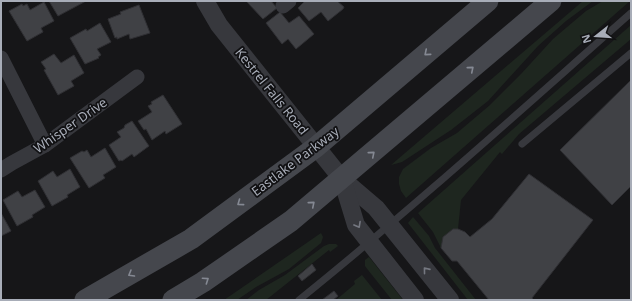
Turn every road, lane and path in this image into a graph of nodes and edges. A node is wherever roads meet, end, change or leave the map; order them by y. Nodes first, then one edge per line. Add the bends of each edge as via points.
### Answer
1 (205, 1) edge
2 (488, 1) edge
3 (551, 1) edge
4 (631, 13) edge
5 (631, 53) edge
6 (1, 58) edge
7 (137, 76) dead end
8 (522, 144) dead end
9 (45, 145) junction
10 (316, 147) junction
11 (1, 170) edge
12 (342, 179) junction
13 (390, 225) junction
14 (370, 243) junction
15 (85, 300) edge
16 (173, 300) edge
17 (299, 300) edge
18 (416, 300) edge
19 (450, 300) edge

1 - 10 street, Kestrel Falls Road via 219,25
2 -> 10 main road, Eastlake Parkway
12 -> 3 main road
4 - 13 lane
5 - 8 lane
6 - 9 street
7 - 9 street, Whisper Drive
9 - 11 street, Whisper Drive
10 - 12 street, Kestrel Falls Road
10 -> 15 main road, Eastlake Parkway via 191,239
12 - 13 street, Kestrel Falls Road via 376,208
12 -> 14 street, Kestrel Falls Road via 356,225
16 -> 12 main road via 292,221
13 - 14 lane
19 -> 13 street, Kestrel Falls Road
14 - 17 lane
14 - 18 street, Kestrel Falls Road

